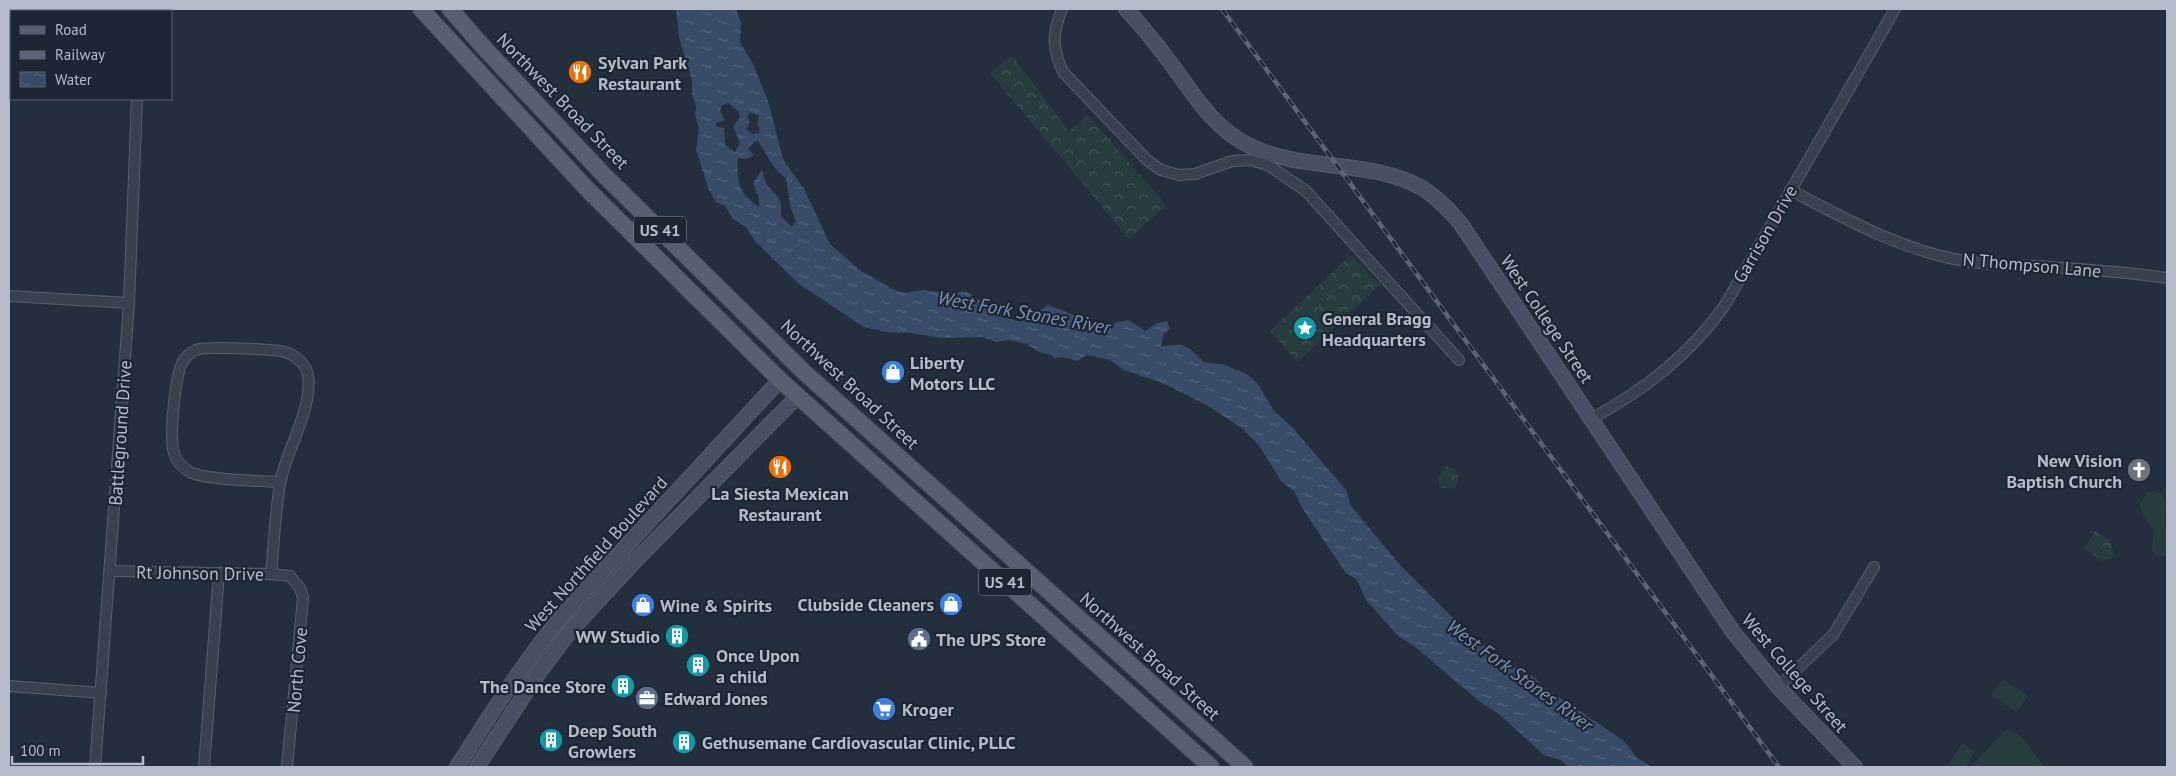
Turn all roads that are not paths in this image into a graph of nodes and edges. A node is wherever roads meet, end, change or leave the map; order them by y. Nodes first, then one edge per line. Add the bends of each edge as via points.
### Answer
1 (421, 9) edge
2 (450, 9) edge
3 (1062, 9) edge
4 (1126, 9) edge
5 (1895, 9) edge
6 (487, 51) junction
7 (472, 65) junction
8 (137, 100) edge
9 (603, 174) junction
10 (587, 188) junction
11 (1790, 190) junction
12 (2167, 278) edge
13 (9, 296) edge
14 (129, 303) junction
15 (1459, 360) dead end
16 (804, 372) junction
17 (780, 380) junction
18 (798, 396) junction
19 (1590, 418) junction
20 (280, 482) junction
21 (986, 536) junction
22 (971, 552) junction
23 (1874, 567) dead end
24 (110, 571) junction
25 (219, 573) junction
26 (271, 574) junction
27 (290, 576) joint
28 (1050, 593) junction
29 (1034, 608) junction
30 (1134, 668) junction
31 (1120, 685) junction
32 (9, 686) edge
33 (1778, 687) junction
34 (101, 693) junction
35 (95, 767) edge
36 (204, 767) edge
37 (287, 767) edge
38 (457, 767) edge
39 (477, 767) edge
40 (1211, 767) edge
41 (1245, 767) edge
42 (1855, 767) edge

1 - 7 main road, US 41
2 - 6 main road, Northwest Broad Street / US 41
3 - 15 street via 1055,25 1055,54 1063,72 1147,160 1161,170 1179,175 1195,174 1232,160 1250,160 1268,166 1306,191
4 - 19 street, West College Street via 1162,51 1207,114 1248,146 1272,155 1402,179 1441,201 1461,224
5 - 11 street, Garrison Drive
6 - 7 main road
6 - 9 main road, Northwest Broad Street / US 41
7 - 10 main road, US 41
8 - 14 street, Battleground Drive
9 - 10 main road
9 - 16 main road, Northwest Broad Street / US 41
10 - 17 main road, US 41
11 - 12 street, N Thompson Lane via 1866,230 1958,260
11 - 19 street, Garrison Drive via 1710,326 1668,369 1616,405
13 - 14 street
14 - 24 street, Battleground Drive
16 - 17 main road
16 - 18 main road
16 - 21 main road, Northwest Broad Street / US 41
17 - 18 main road, US 41
17 - 38 street, West Northfield Boulevard via 542,640
18 - 22 main road, US 41
18 - 39 street, West Northfield Boulevard via 571,630
19 - 33 street, West College Street via 1733,632
20 - 20 street via 192,473 180,465 173,450 172,433 178,373 184,359 198,349 284,352 298,358 308,373 308,390 301,419
20 - 26 street
21 - 22 main road
21 - 28 main road, Northwest Broad Street / US 41
22 - 29 main road, US 41
23 - 33 street via 1833,635
24 - 25 street, Rt Johnson Drive
24 - 34 street, Battleground Drive
25 - 26 street, Rt Johnson Drive
25 - 36 street
26 - 27 street, Rt Johnson Drive
27 - 37 street, North Cove via 300,588 303,598
28 - 29 main road
28 - 30 main road, Northwest Broad Street / US 41
29 - 31 main road, US 41
30 - 31 main road
30 - 41 main road, Northwest Broad Street / US 41
31 - 40 main road, US 41
32 - 34 street
33 - 42 street, West College Street
34 - 35 street, Battleground Drive

